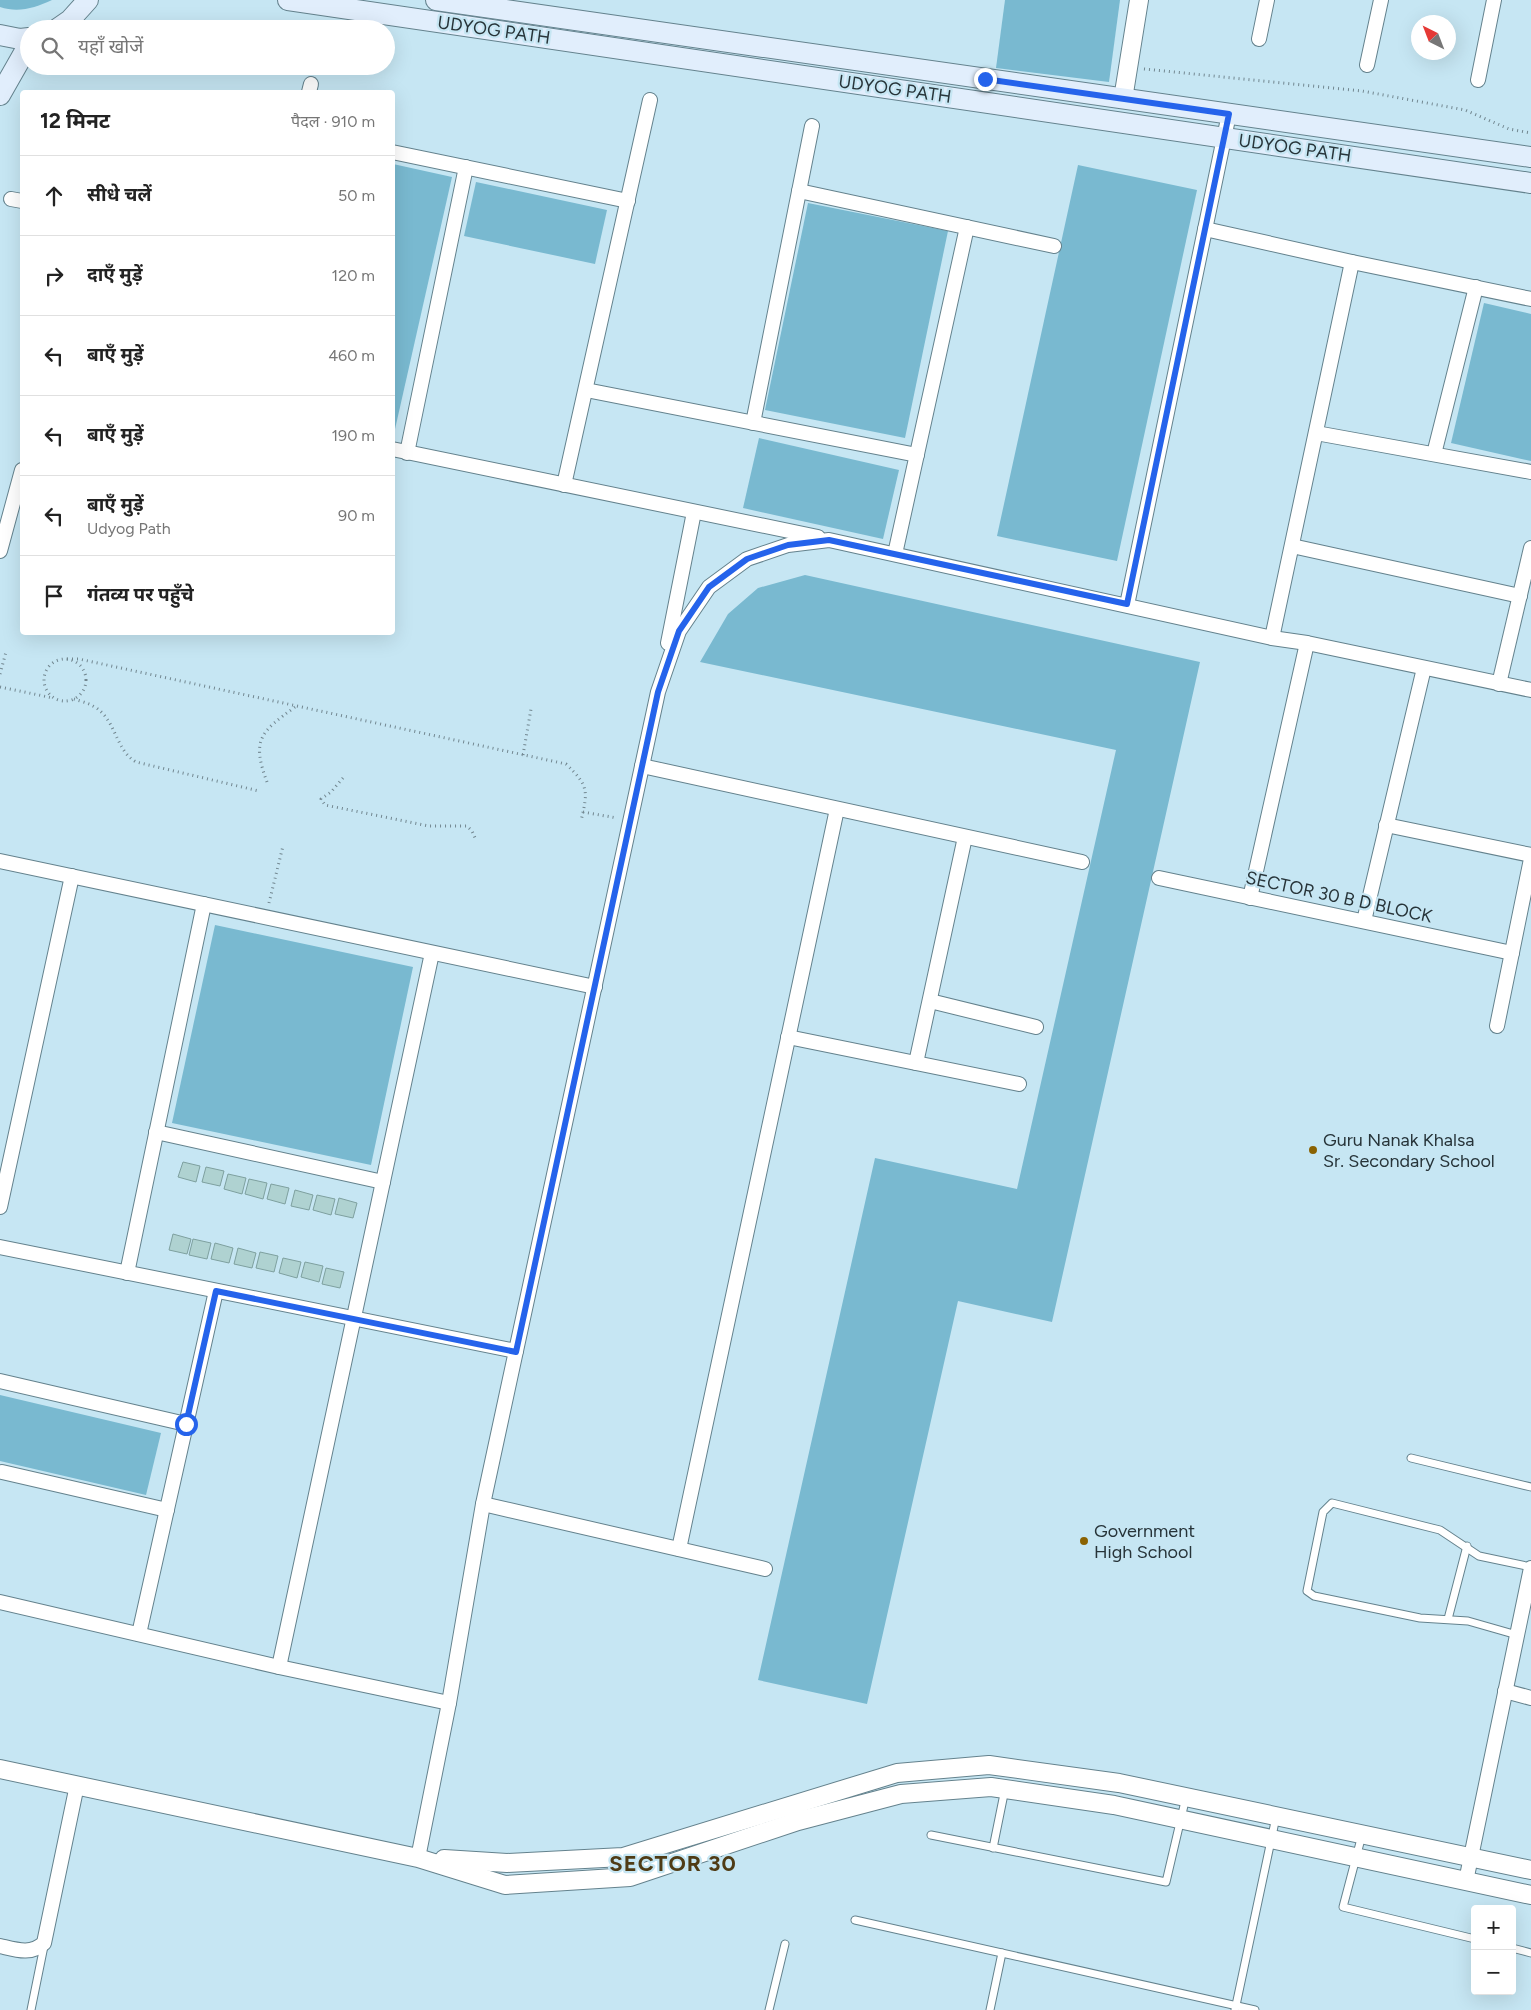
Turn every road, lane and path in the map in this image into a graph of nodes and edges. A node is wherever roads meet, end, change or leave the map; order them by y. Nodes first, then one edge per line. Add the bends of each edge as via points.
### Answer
1 (88, 0) edge
2 (288, 0) edge
3 (436, 0) edge
4 (1139, 0) edge
5 (1267, 0) edge
6 (1381, 0) edge
7 (1494, 0) edge
8 (70, 20) edge
9 (0, 36) edge
10 (1259, 38) dead end
11 (20, 39) edge
12 (20, 60) edge
13 (1366, 65) dead end
14 (1128, 68) junction
15 (1478, 80) dead end
16 (0, 95) edge
17 (1123, 99) junction
18 (650, 100) dead end
19 (1229, 114) junction
20 (812, 126) dead end
21 (1531, 133) edge
22 (1224, 137) junction
23 (395, 153) edge
24 (1531, 157) edge
25 (466, 167) junction
26 (1531, 183) edge
27 (799, 192) junction
28 (628, 201) junction
29 (967, 227) junction
30 (1205, 229) junction
31 (1054, 246) dead end
32 (1352, 262) junction
33 (1476, 287) junction
34 (1531, 299) edge
35 (586, 390) junction
36 (753, 423) junction
37 (1316, 432) junction
38 (395, 450) edge
39 (407, 452) junction
40 (1434, 454) junction
41 (916, 455) junction
42 (1531, 472) edge
43 (20, 477) edge
44 (564, 485) junction
45 (694, 512) junction
46 (829, 540) junction
47 (1292, 546) junction
48 (1531, 548) edge
49 (0, 551) edge
50 (895, 554) junction
51 (1520, 596) junction
52 (1127, 604) junction
53 (1272, 638) junction
54 (1307, 643) junction
55 (6, 652) dead end
56 (68, 660) junction
57 (1424, 668) junction
58 (0, 674) edge
59 (1499, 684) junction
60 (0, 686) edge
61 (1531, 690) edge
62 (658, 692) junction
63 (55, 698) junction
64 (74, 700) junction
65 (295, 707) junction
66 (531, 709) dead end
67 (523, 755) junction
68 (642, 766) junction
69 (343, 778) dead end
70 (267, 782) dead end
71 (259, 791) dead end
72 (837, 809) junction
73 (583, 812) junction
74 (581, 821) dead end
75 (630, 821) junction
76 (1386, 826) junction
77 (966, 837) junction
78 (476, 840) dead end
79 (283, 846) dead end
80 (1531, 855) edge
81 (1531, 859) edge
82 (0, 861) edge
83 (1082, 862) dead end
84 (72, 876) junction
85 (1159, 878) dead end
86 (1250, 898) junction
87 (204, 904) junction
88 (266, 917) junction
89 (1364, 921) junction
90 (432, 952) junction
91 (1512, 953) junction
92 (594, 987) junction
93 (930, 1001) junction
94 (1497, 1026) dead end
95 (1036, 1027) dead end
96 (788, 1037) junction
97 (916, 1063) junction
98 (1018, 1084) dead end
99 (156, 1132) junction
100 (3, 1174) edge
101 (383, 1182) junction
102 (0, 1207) edge
103 (0, 1247) edge
104 (127, 1273) junction
105 (216, 1291) junction
106 (354, 1319) junction
107 (516, 1352) junction
108 (0, 1381) edge
109 (186, 1424) junction
110 (1411, 1458) dead end
111 (2, 1472) dead end
112 (1531, 1487) edge
113 (483, 1504) junction
114 (166, 1510) junction
115 (1467, 1546) junction
116 (679, 1549) junction
117 (1531, 1567) edge
118 (765, 1569) dead end
119 (1528, 1598) edge
120 (0, 1602) edge
121 (1448, 1619) junction
122 (139, 1634) junction
123 (1517, 1635) junction
124 (279, 1667) junction
125 (1505, 1692) junction
126 (1531, 1698) edge
127 (449, 1703) junction
128 (0, 1769) edge
129 (77, 1785) junction
130 (1005, 1789) junction
131 (1186, 1797) junction
132 (1276, 1816) junction
133 (1181, 1820) junction
134 (1362, 1834) junction
135 (931, 1835) dead end
136 (1272, 1840) junction
137 (993, 1848) junction
138 (1471, 1856) junction
139 (1356, 1857) junction
140 (418, 1858) junction
141 (1531, 1870) edge
142 (1466, 1881) junction
143 (1531, 1895) edge
144 (855, 1920) dead end
145 (1471, 1938) edge
146 (44, 1943) junction
147 (784, 1944) dead end
148 (0, 1946) edge
149 (1516, 1949) edge
150 (1002, 1953) junction
151 (1531, 1953) edge
152 (1236, 2008) edge
153 (31, 2010) edge
154 (769, 2010) edge
155 (990, 2010) edge
156 (1255, 2010) edge

1 - 8 main road
2 - 22 main road, UDYOG PATH
3 - 17 main road, UDYOG PATH
4 - 14 street
5 - 10 street
6 - 13 street
7 - 15 street
9 - 11 main road
12 - 16 main road
14 - 17 street
14 - 21 path via 1362,91 1465,110 1508,129
17 - 19 main road, UDYOG PATH
18 - 28 street
19 - 22 street
19 - 24 main road, UDYOG PATH
20 - 27 street
22 - 26 main road, UDYOG PATH
22 - 30 street
23 - 25 street
25 - 28 street
25 - 39 street
27 - 29 street
27 - 36 street
28 - 35 street
29 - 31 street
29 - 41 street
30 - 32 street
30 - 52 street
32 - 33 street
32 - 37 street
33 - 34 street
33 - 40 street
35 - 36 street
35 - 44 street
36 - 41 street
37 - 40 street
37 - 47 street
38 - 39 street
39 - 44 street
40 - 42 street
41 - 50 street
43 - 49 street
44 - 45 street
45 - 46 street
45 - 62 street
46 - 50 street
46 - 62 street via 788,545 747,559 709,587 679,631
47 - 51 street
47 - 53 street
48 - 51 street
50 - 52 street
51 - 59 street
52 - 53 street
53 - 54 street
54 - 57 street
54 - 86 street
55 - 58 path
56 - 63 path via 54,663 45,674 46,688
56 - 64 path via 80,665 86,677 84,690
56 - 65 path via 79,659
57 - 59 street
57 - 76 street
59 - 61 street
60 - 63 path
62 - 68 street
63 - 64 path
64 - 71 path via 94,706 108,720 125,754 136,762
65 - 67 path
65 - 70 path via 264,734 258,751
66 - 67 path
67 - 73 path via 566,764 581,778 586,792
68 - 72 street
68 - 75 street
69 - 78 path via 321,799 325,805 429,826 466,826
72 - 77 street
72 - 96 street
73 - 74 path
73 - 75 path
75 - 92 street
76 - 80 street
76 - 89 street
77 - 83 street
77 - 93 street
79 - 88 path
81 - 91 street
82 - 84 street
84 - 87 street
84 - 100 street
85 - 86 street, SECTOR 30 B D BLOCK
86 - 89 street, SECTOR 30 B D BLOCK
87 - 88 street
87 - 99 street
88 - 90 street
89 - 91 street, SECTOR 30 B D BLOCK
90 - 92 street
90 - 101 street
91 - 94 street
92 - 107 street
93 - 95 street
93 - 97 street
96 - 97 street
96 - 116 street
97 - 98 street
99 - 101 street
99 - 104 street
100 - 102 street
101 - 106 street
103 - 104 street
104 - 105 street
105 - 106 street
105 - 109 street
106 - 107 street
106 - 124 street
107 - 113 street
108 - 109 street
109 - 114 street
110 - 112 lane
111 - 114 street
113 - 116 street
113 - 127 street
114 - 122 street
115 - 117 lane via 1479,1556
115 - 121 lane
115 - 121 lane via 1440,1530 1332,1503 1323,1512 1307,1591 1314,1596 1411,1616
116 - 118 street
117 - 119 street
119 - 123 street
120 - 122 street
121 - 123 lane via 1468,1620
122 - 124 street
123 - 125 street
124 - 127 street
125 - 126 street
125 - 138 street
127 - 140 street
128 - 129 street
129 - 140 street
129 - 146 street
130 - 133 street via 1114,1805
130 - 137 lane
130 - 140 street via 990,1787 901,1794 798,1821 630,1877 505,1885
131 - 132 street
131 - 133 lane
131 - 140 street via 1119,1783 989,1764 897,1773 622,1857 508,1863
132 - 134 street
132 - 136 lane
133 - 136 street
133 - 137 lane via 1166,1882
134 - 138 street
134 - 139 lane
135 - 137 lane
136 - 139 street
136 - 152 lane
138 - 141 street
138 - 142 street
139 - 142 street
139 - 145 lane via 1343,1907
142 - 143 street
144 - 150 lane
146 - 148 street via 37,1950 26,1951
146 - 153 lane
147 - 154 lane
149 - 151 lane
150 - 152 lane
150 - 155 lane
152 - 156 lane

